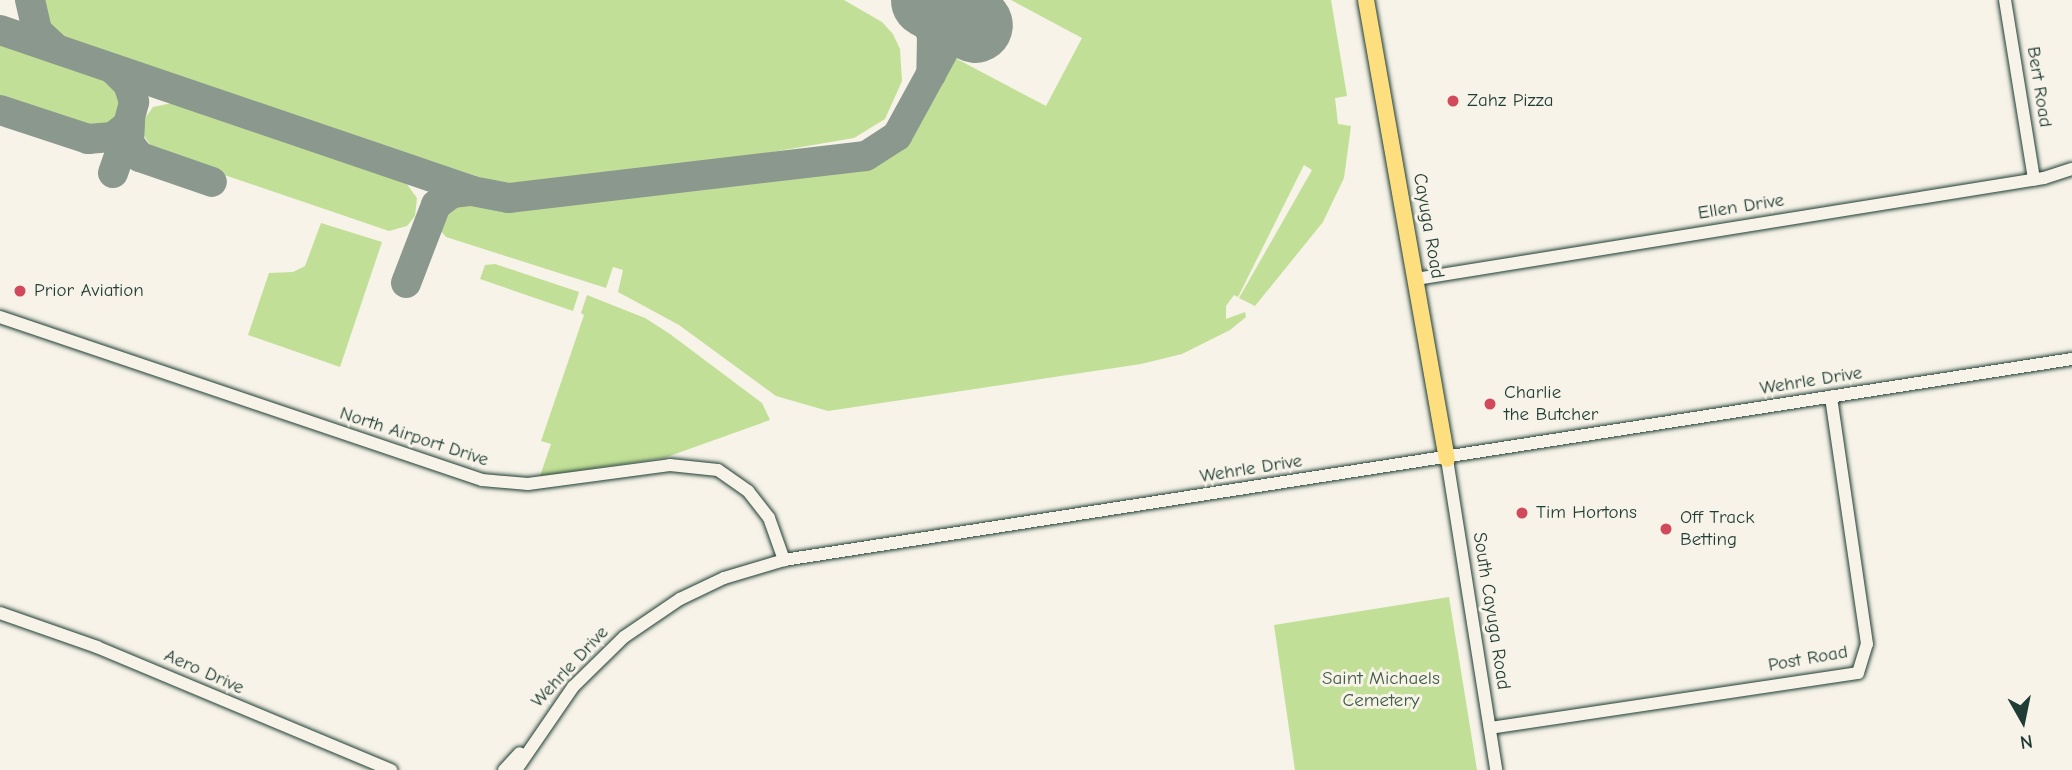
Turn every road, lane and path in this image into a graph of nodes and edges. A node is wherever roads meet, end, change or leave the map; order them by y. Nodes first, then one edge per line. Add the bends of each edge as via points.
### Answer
1 (1366, 0) edge
2 (2006, 0) edge
3 (2072, 169) edge
4 (2034, 180) junction
5 (1416, 279) junction
6 (0, 317) edge
7 (2072, 359) edge
8 (1831, 397) junction
9 (1447, 459) junction
10 (784, 560) junction
11 (0, 613) edge
12 (1490, 729) junction
13 (534, 737) junction
14 (391, 770) edge
15 (504, 770) edge
16 (516, 770) edge
17 (1496, 770) edge

1 - 5 main road, Cayuga Road
2 - 4 street, Bert Road
3 - 4 street, Ellen Drive
4 - 5 street, Ellen Drive
5 - 9 main road, Cayuga Road
6 - 10 street, North Airport Drive via 482,480 528,484 670,465 718,470 748,491 769,518
7 - 8 street, Wehrle Drive
8 - 9 street, Wehrle Drive
8 - 12 street, Post Road via 1867,644 1858,673
9 - 10 street, Wehrle Drive
9 - 12 street, South Cayuga Road
10 - 13 street, Wehrle Drive via 724,578 680,599 624,636 573,687
11 - 14 street, Aero Drive via 97,647
12 - 17 street, South Cayuga Road
13 - 15 street
13 - 16 street, Wehrle Drive

